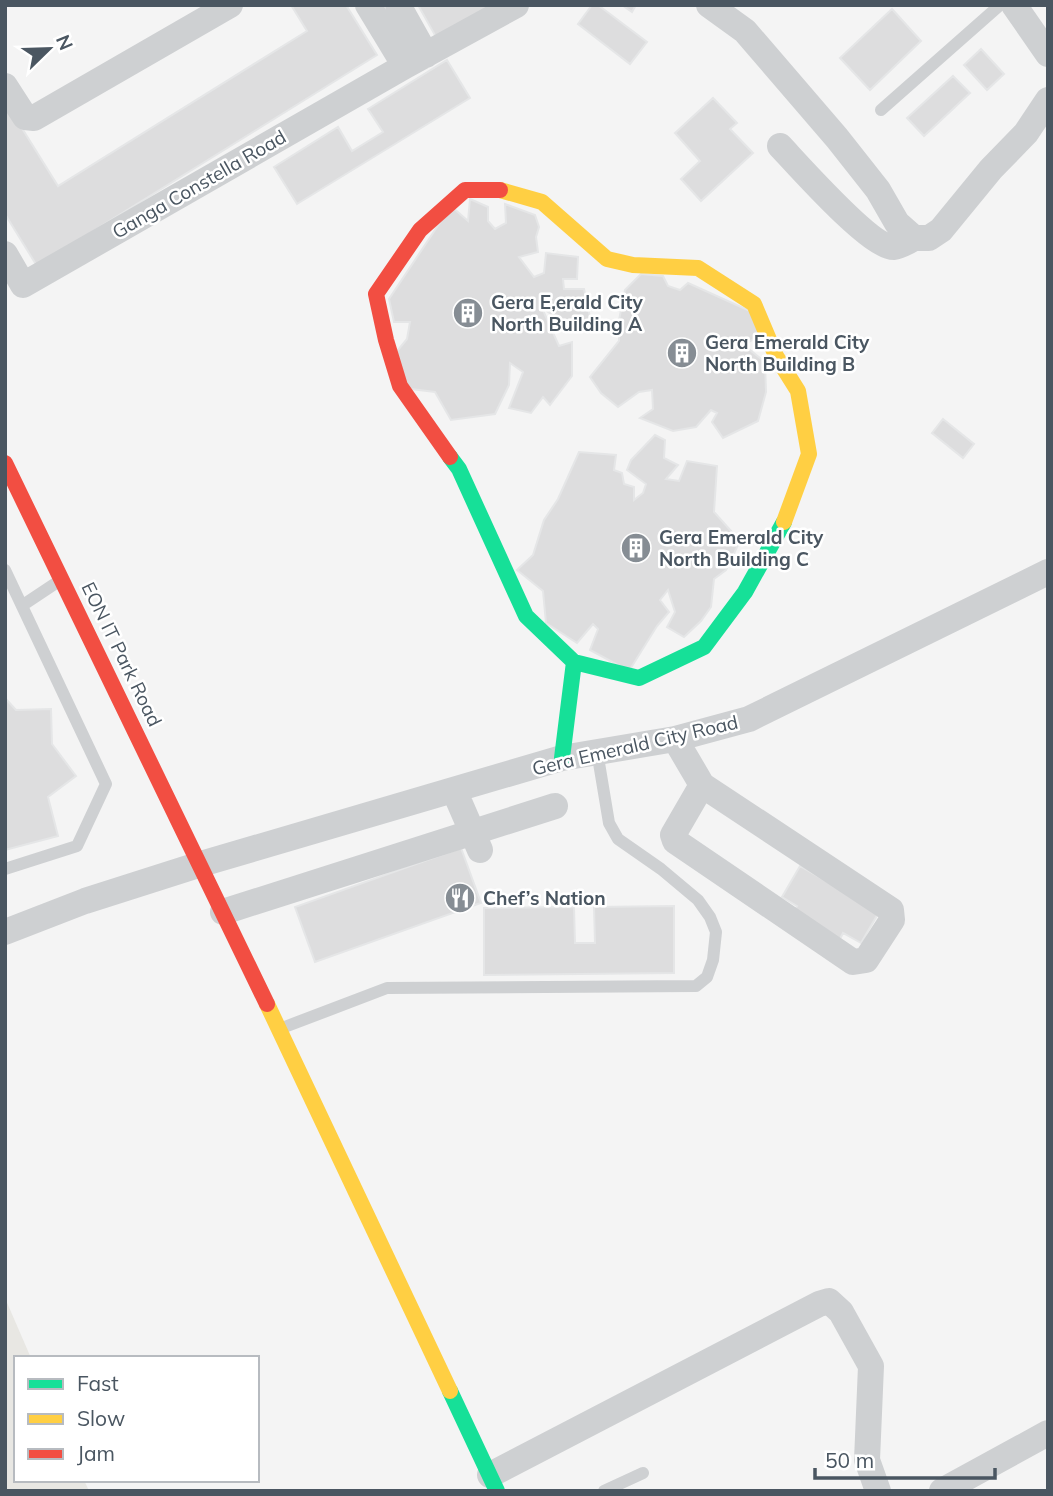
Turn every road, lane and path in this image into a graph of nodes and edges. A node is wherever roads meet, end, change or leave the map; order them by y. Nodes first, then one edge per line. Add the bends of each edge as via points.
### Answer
1 (230, 5) edge
2 (368, 5) edge
3 (398, 5) edge
4 (516, 5) edge
5 (709, 5) edge
6 (1000, 5) edge
7 (1014, 5) edge
8 (1048, 54) edge
9 (415, 60) junction
10 (5, 86) edge
11 (1048, 100) edge
12 (881, 110) dead end
13 (780, 146) dead end
14 (914, 238) junction
15 (5, 254) edge
16 (5, 463) edge
17 (5, 570) edge
18 (1048, 572) edge
19 (62, 579) junction
20 (23, 605) junction
21 (574, 662) junction
22 (675, 739) junction
23 (597, 751) junction
24 (562, 758) junction
25 (702, 785) junction
26 (454, 790) junction
27 (555, 806) dead end
28 (476, 841) junction
29 (201, 863) junction
30 (5, 869) edge
31 (223, 912) junction
32 (5, 932) edge
33 (279, 1029) junction
34 (1048, 1433) edge
35 (643, 1473) dead end
36 (493, 1483) edge
37 (604, 1491) edge
38 (878, 1491) edge
39 (942, 1491) edge

1 - 10 street via 34,118 25,117
2 - 9 street
3 - 9 street
4 - 9 street, Ganga Constella Road
5 - 14 street via 745,31 837,138 897,223
6 - 12 lane
7 - 8 street
9 - 15 street, Ganga Constella Road via 23,285
11 - 14 street via 1026,133 941,230 929,239
13 - 14 street via 855,223 884,245 894,247
16 - 19 street, EON IT Park Road
17 - 20 lane
18 - 22 street, Gera Emerald City Road via 749,719
19 - 20 lane
19 - 29 street, EON IT Park Road
20 - 30 lane via 106,784 78,846
21 - 21 street via 639,678 704,646 745,592 782,530 809,454 798,391 776,356 754,304 698,268 607,259 542,202 500,190 465,190 421,230 376,294 386,340 400,386 458,469 526,616
21 - 24 street
22 - 23 street, Gera Emerald City Road
22 - 25 street
23 - 24 street, Gera Emerald City Road
23 - 33 lane via 609,823 618,839 698,900 710,917 716,932 707,977 696,986 387,988
24 - 26 street, Gera Emerald City Road
25 - 25 street via 891,910 892,920 866,960 853,962 675,841 673,835
26 - 28 street
26 - 29 street, Gera Emerald City Road
27 - 28 street
28 - 31 street
29 - 31 street, EON IT Park Road
29 - 32 street, Gera Emerald City Road
31 - 33 street, EON IT Park Road
33 - 36 street, EON IT Park Road
34 - 39 street
35 - 37 lane
36 - 38 street via 829,1301 841,1312 871,1366 867,1460

